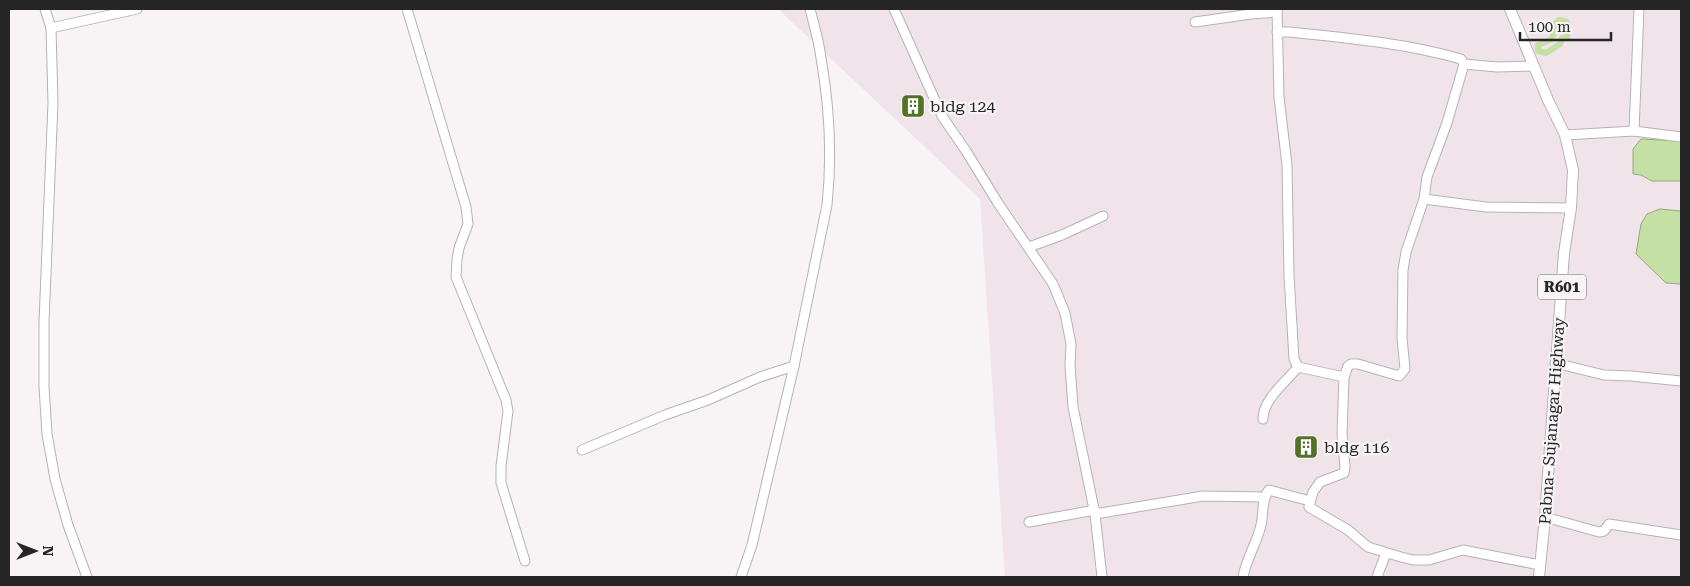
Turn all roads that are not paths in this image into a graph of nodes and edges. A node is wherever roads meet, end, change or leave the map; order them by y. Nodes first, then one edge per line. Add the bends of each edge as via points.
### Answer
1 (46, 9) edge
2 (137, 9) edge
3 (407, 9) edge
4 (810, 9) edge
5 (894, 9) edge
6 (1510, 9) edge
7 (1639, 9) edge
8 (1277, 10) edge
9 (1195, 22) dead end
10 (51, 28) junction
11 (1277, 32) junction
12 (1464, 64) junction
13 (1534, 66) junction
14 (1634, 131) junction
15 (1565, 134) junction
16 (1681, 137) edge
17 (1424, 199) junction
18 (1571, 208) junction
19 (1103, 216) dead end
20 (1029, 247) junction
21 (1555, 363) junction
22 (794, 366) junction
23 (1298, 367) junction
24 (1344, 376) junction
25 (1681, 381) edge
26 (1263, 419) dead end
27 (582, 450) dead end
28 (1264, 497) junction
29 (1310, 501) junction
30 (1095, 512) junction
31 (1545, 517) junction
32 (1029, 522) dead end
33 (1681, 535) edge
34 (1386, 553) junction
35 (524, 561) dead end
36 (1540, 565) junction
37 (87, 577) edge
38 (741, 577) edge
39 (1102, 577) edge
40 (1242, 577) edge
41 (1377, 577) edge
42 (1540, 577) edge

1 - 10 street
2 - 10 street
3 - 35 street via 466,208 468,224 456,259 456,277 506,400 508,411 501,483
4 - 22 street via 825,83 829,185
5 - 20 street via 942,116
6 - 13 main road, Pabna- Sujanagar Highway / R601
7 - 14 street
8 - 9 street
8 - 11 street
10 - 37 street via 53,103 44,387 47,434 55,479
11 - 12 street via 1391,44 1461,59
11 - 23 street via 1279,97 1287,165 1294,358
12 - 13 street
12 - 17 street via 1427,176
13 - 15 main road, Pabna- Sujanagar Highway / R601
14 - 15 street
14 - 16 street
15 - 18 main road, Pabna- Sujanagar Highway / R601 via 1573,170
17 - 18 street via 1486,208
17 - 24 street via 1403,270 1405,369 1399,376 1351,364
18 - 21 main road, Pabna- Sujanagar Highway / R601
19 - 20 street
20 - 30 street via 1053,284 1069,329 1073,407
21 - 25 street via 1604,375
21 - 31 main road, Pabna- Sujanagar Highway / R601
22 - 27 street
22 - 38 street via 752,545
23 - 24 street
23 - 26 street via 1272,395
24 - 29 street via 1344,473 1320,482
28 - 29 street via 1269,490
28 - 30 street via 1204,496
28 - 40 street via 1261,524
29 - 34 street via 1309,507 1348,530 1368,547
30 - 32 street
30 - 39 street
31 - 33 street via 1599,532 1609,524
31 - 36 main road, Pabna- Sujanagar Highway / R601
34 - 36 street via 1413,560 1429,560 1462,550
34 - 41 street
36 - 42 main road, Pabna- Sujanagar Highway / R601

